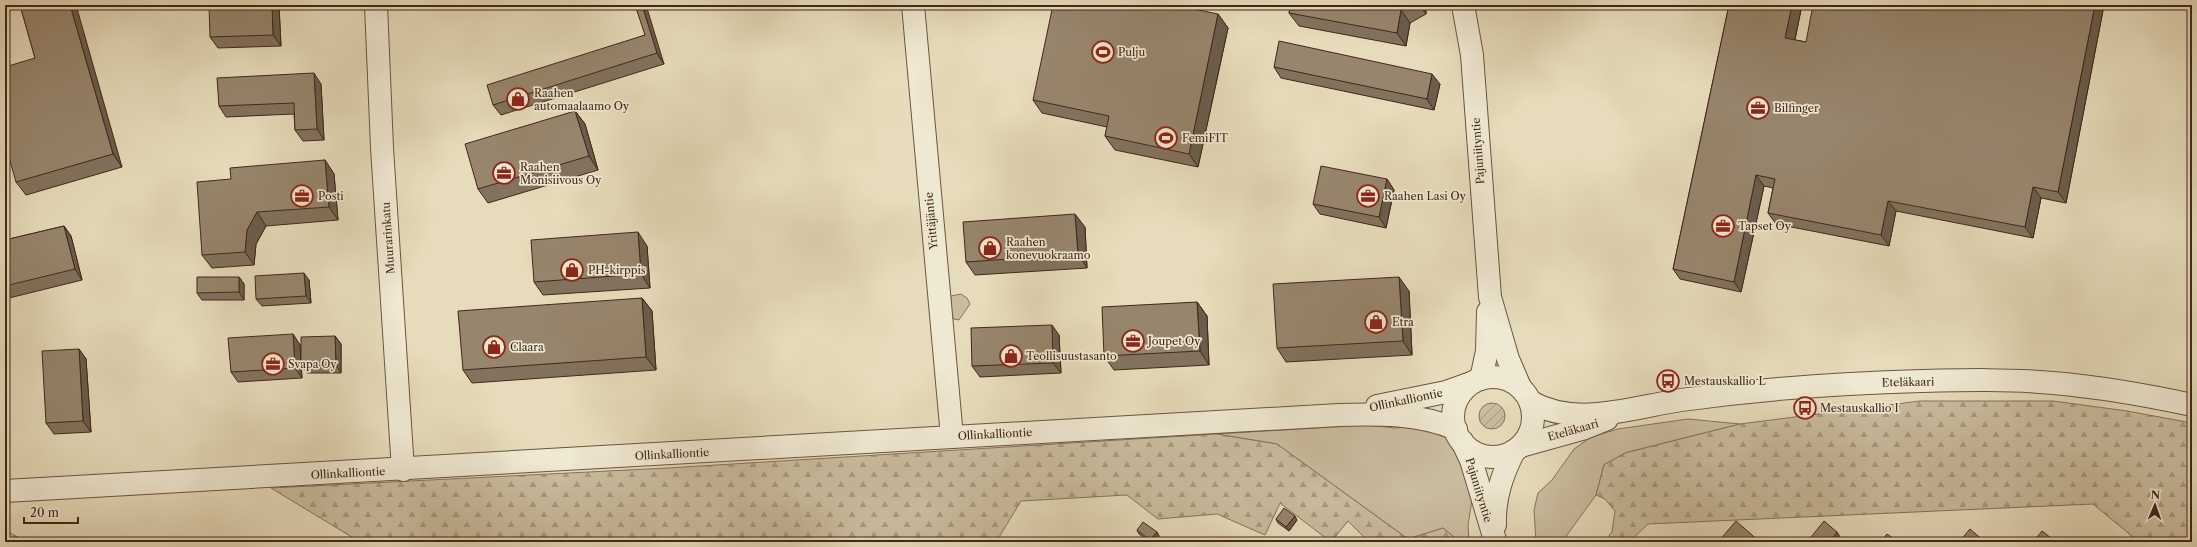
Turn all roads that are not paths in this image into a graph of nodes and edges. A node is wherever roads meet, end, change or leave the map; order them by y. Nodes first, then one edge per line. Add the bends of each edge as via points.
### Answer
1 (376, 5) edge
2 (913, 5) edge
3 (1463, 5) edge
4 (1490, 297) junction
5 (1476, 381) junction
6 (1526, 395) junction
7 (2192, 405) edge
8 (1625, 411) junction
9 (1339, 415) junction
10 (1459, 435) junction
11 (952, 436) junction
12 (1517, 449) junction
13 (403, 470) junction
14 (5, 491) edge
15 (1495, 541) edge

1 - 13 street, Muurarinkatu via 382,148
2 - 11 street, Yrittäjäntie
3 - 4 street, Pajuniityntie via 1472,54
4 - 5 street, Pajuniityntie via 1487,351
4 - 6 street, Pajuniityntie via 1508,359
5 - 6 street via 1504,378
5 - 9 street, Ollinkalliontie via 1446,392
5 - 10 street via 1462,391 1455,405 1454,422
6 - 8 street, Eteläkaari via 1544,410 1570,414
6 - 12 street via 1533,415 1532,429
7 - 8 street, Eteläkaari via 2053,383 1960,380 1878,382 1765,390 1668,402
8 - 12 street, Eteläkaari via 1593,425
9 - 10 street, Ollinkalliontie via 1406,416 1427,419
9 - 11 street, Ollinkalliontie
10 - 12 street via 1478,454 1505,455
10 - 15 street, Pajuniityntie via 1471,460
11 - 13 street, Ollinkalliontie
12 - 15 street, Pajuniityntie via 1503,474 1497,494 1494,514
13 - 14 street, Ollinkalliontie

